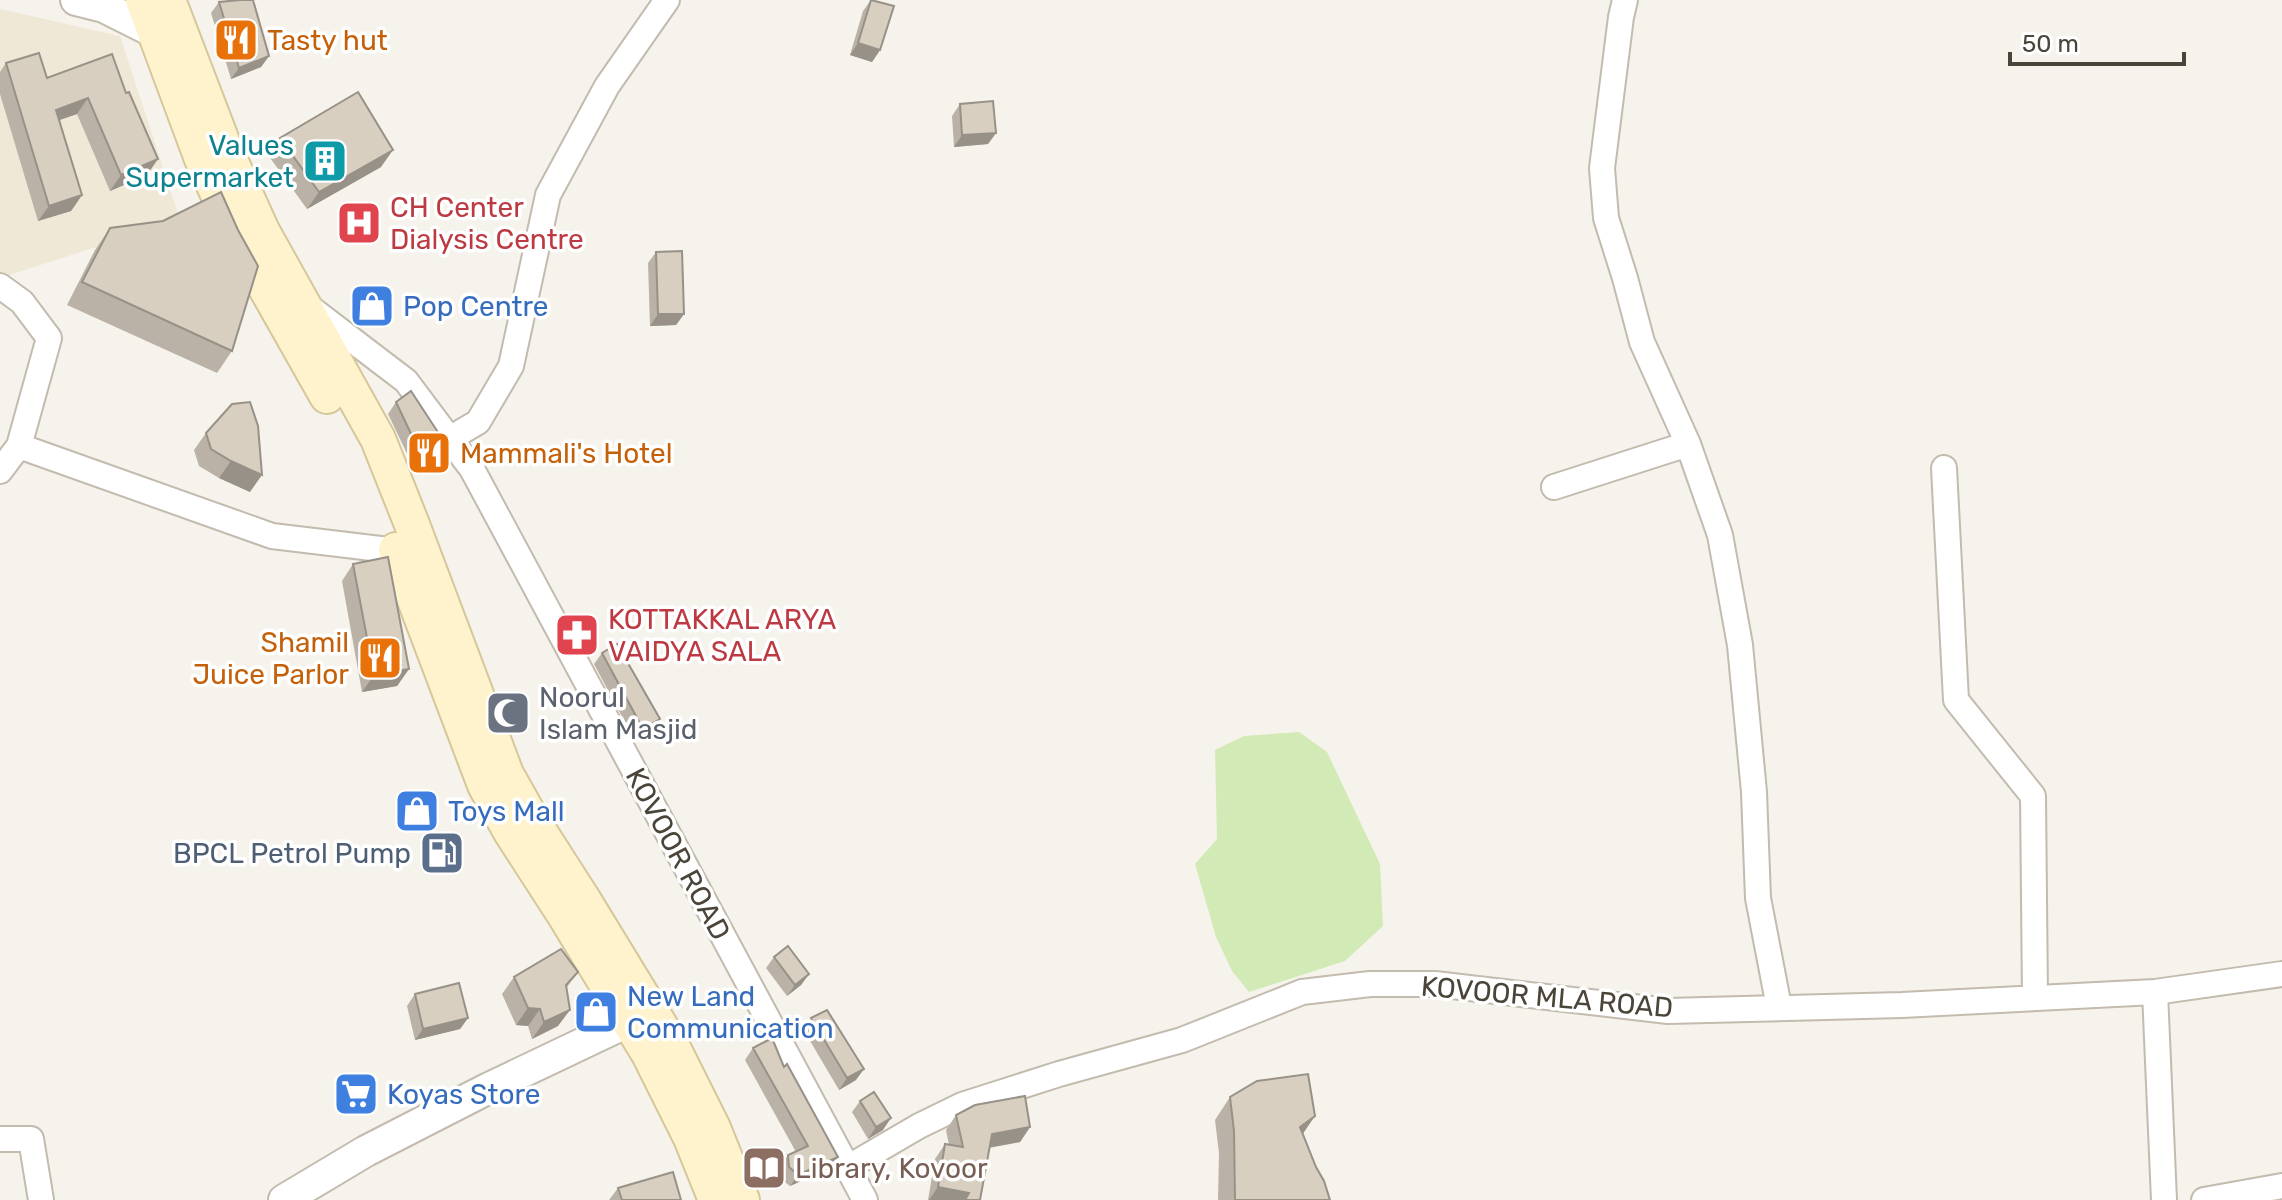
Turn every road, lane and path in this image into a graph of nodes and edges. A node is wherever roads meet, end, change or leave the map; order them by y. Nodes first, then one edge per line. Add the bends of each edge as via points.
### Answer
1 (76, 0) edge
2 (143, 0) edge
3 (168, 0) edge
4 (667, 0) edge
5 (1625, 0) edge
6 (154, 32) junction
7 (0, 286) edge
8 (285, 298) junction
9 (449, 439) junction
10 (1688, 444) junction
11 (19, 446) junction
12 (1944, 468) dead end
13 (0, 471) edge
14 (1554, 487) dead end
15 (397, 551) junction
16 (574, 907) junction
17 (2282, 974) edge
18 (2155, 992) junction
19 (2035, 998) junction
20 (1779, 1007) junction
21 (638, 1011) junction
22 (0, 1139) edge
23 (847, 1168) junction
24 (2282, 1186) edge
25 (2217, 1199) edge
26 (41, 1200) edge
27 (284, 1200) edge
28 (716, 1200) edge
29 (742, 1200) edge
30 (865, 1200) edge
31 (2164, 1200) edge

1 - 6 street via 104,7
2 - 6 main road
3 - 8 main road
4 - 9 street via 607,86 548,195 511,366 478,422
5 - 10 street via 1602,168 1606,218 1642,342
6 - 8 main road via 240,242
7 - 11 street via 22,302 49,338
8 - 9 street, KOVOOR ROAD via 406,381
8 - 15 main road
8 - 16 main road via 378,439 506,774
9 - 23 street, KOVOOR ROAD via 472,469
10 - 14 street
10 - 20 street via 1720,535 1740,645 1758,898
11 - 13 street
11 - 15 street via 272,536
12 - 19 street via 1956,700 2033,796
15 - 16 main road via 485,785 511,832
16 - 21 main road
17 - 18 street, KOVOOR MLA ROAD
18 - 19 street, KOVOOR MLA ROAD
18 - 31 street
19 - 20 street, KOVOOR MLA ROAD
20 - 23 street, KOVOOR MLA ROAD via 1668,1011 1435,984 1302,992 1182,1040 962,1105
21 - 27 street via 613,1029 366,1151
21 - 28 main road via 649,1054
21 - 29 main road via 670,1042
22 - 26 street via 31,1139
23 - 30 street, KOVOOR ROAD
24 - 25 street

